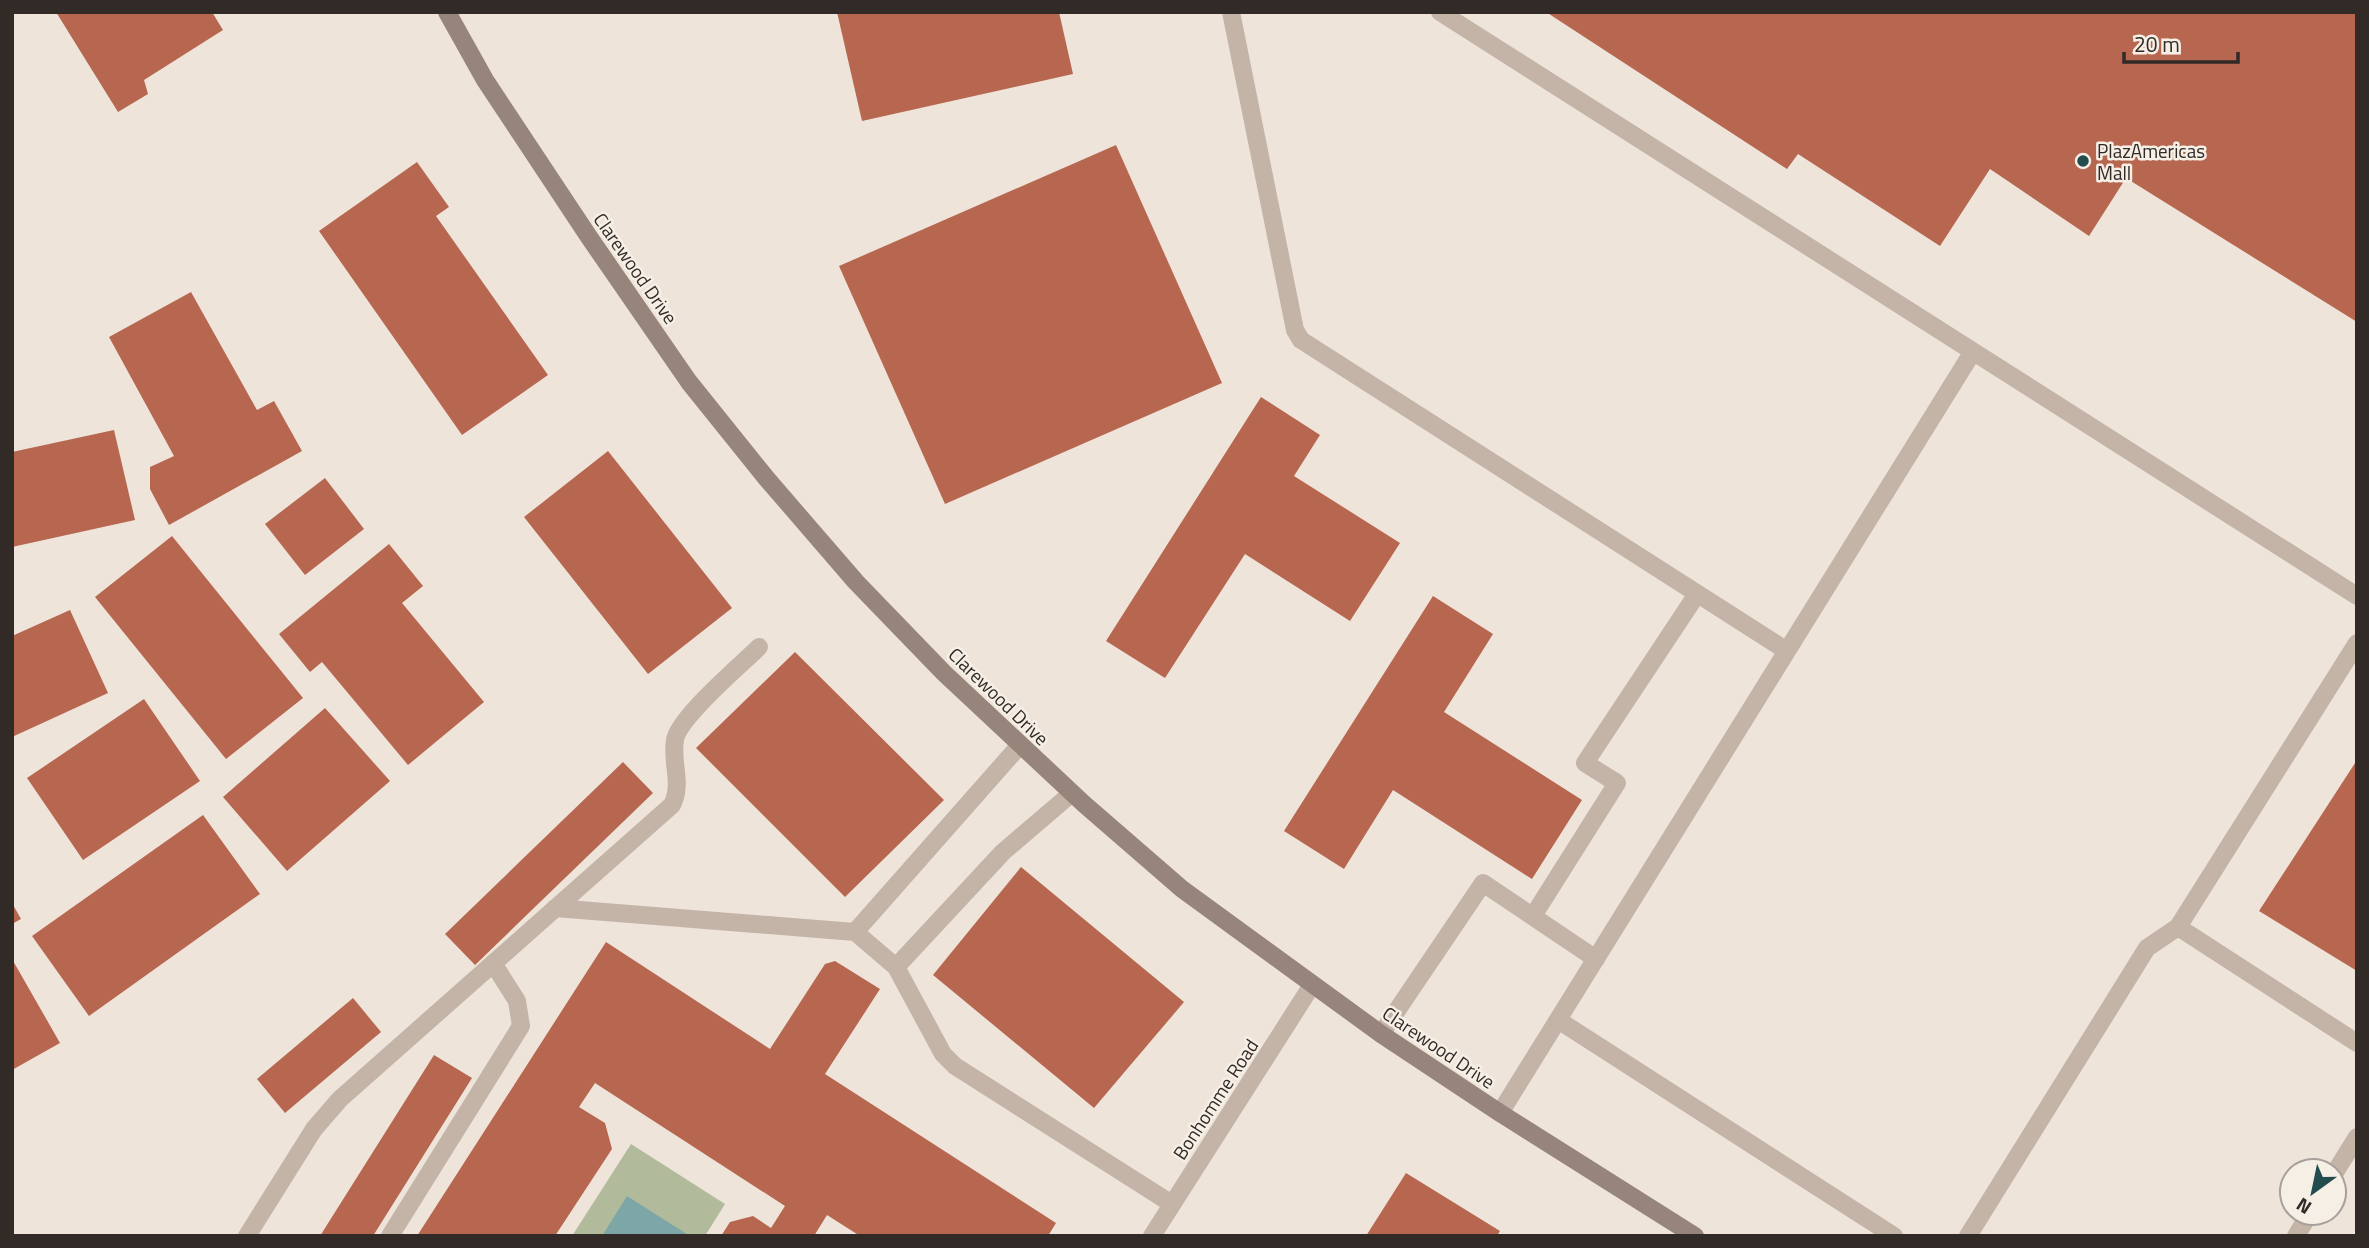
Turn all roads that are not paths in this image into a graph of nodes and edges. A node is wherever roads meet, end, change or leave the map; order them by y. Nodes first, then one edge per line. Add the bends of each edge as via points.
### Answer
1 (447, 12) edge
2 (1231, 12) edge
3 (1440, 12) edge
4 (1972, 353) junction
5 (1697, 594) junction
6 (2357, 596) edge
7 (2357, 643) edge
8 (759, 647) dead end
9 (1787, 651) junction
10 (1020, 745) junction
11 (1072, 793) junction
12 (555, 908) junction
13 (1533, 916) junction
14 (2178, 928) junction
15 (855, 932) junction
16 (1596, 960) junction
17 (493, 963) junction
18 (896, 967) junction
19 (1312, 985) junction
20 (1558, 1020) junction
21 (1381, 1034) junction
22 (2357, 1043) edge
23 (1500, 1113) junction
24 (2357, 1138) edge
25 (2345, 1157) edge
26 (1172, 1204) junction
27 (247, 1236) edge
28 (390, 1236) edge
29 (1152, 1236) edge
30 (1695, 1236) edge
31 (1894, 1236) edge
32 (1968, 1236) edge

1 - 10 street, Clarewood Drive via 485,80 689,382 856,582
2 - 5 street via 1294,330 1301,340
3 - 4 street
4 - 6 street
4 - 9 street
5 - 9 street
5 - 13 street via 1585,764 1617,783
7 - 14 street
8 - 12 street via 685,720 675,737 678,793 672,805
9 - 16 street
10 - 11 street, Clarewood Drive
10 - 15 street
11 - 18 street via 1003,852
11 - 19 street, Clarewood Drive via 1182,889
12 - 15 street
12 - 17 street
13 - 16 street
13 - 21 street via 1483,883
14 - 22 street
14 - 32 street via 2147,948
15 - 18 street
16 - 20 street
17 - 27 street via 333,1106
17 - 28 street via 517,1001 521,1026
18 - 26 street via 943,1054 955,1066
19 - 21 street, Clarewood Drive
19 - 26 street, Bonhomme Road
20 - 23 street
20 - 31 street
21 - 23 street, Clarewood Drive
23 - 30 street, Clarewood Drive
24 - 25 street
26 - 29 street, Bonhomme Road

